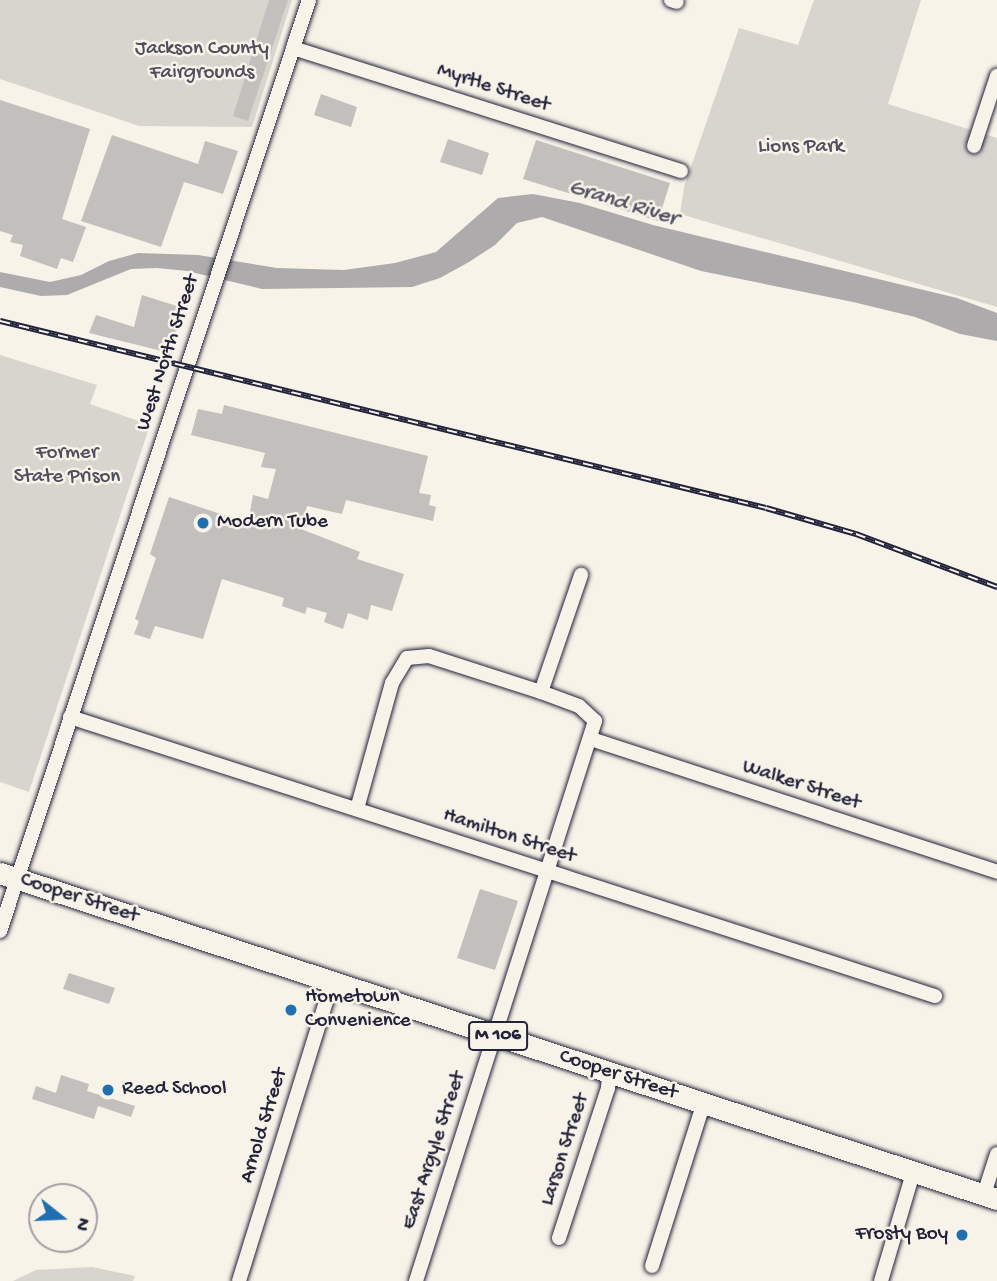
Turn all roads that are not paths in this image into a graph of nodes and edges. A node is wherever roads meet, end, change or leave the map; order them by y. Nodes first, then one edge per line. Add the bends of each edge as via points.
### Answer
1 (309, 0) edge
2 (293, 48) junction
3 (997, 76) edge
4 (974, 146) dead end
5 (681, 170) dead end
6 (581, 575) dead end
7 (541, 692) junction
8 (69, 717) junction
9 (591, 739) junction
10 (357, 809) junction
11 (547, 871) junction
12 (997, 872) edge
13 (8, 876) edge
14 (0, 931) edge
15 (332, 983) junction
16 (935, 996) dead end
17 (495, 1035) junction
18 (609, 1073) junction
19 (703, 1105) junction
20 (997, 1154) edge
21 (913, 1173) junction
22 (990, 1196) edge
23 (559, 1238) dead end
24 (652, 1266) dead end
25 (239, 1281) edge
26 (416, 1281) edge
27 (881, 1281) edge

1 - 2 street, West North Street
2 - 5 street, Myrtle Street
2 - 8 street, West North Street
3 - 4 street
6 - 7 street
7 - 9 street, East Argyle Street via 579,706 595,721
7 - 10 street via 429,656 407,658 392,683
8 - 10 street, Hamilton Street
8 - 13 street, West North Street
9 - 11 street, East Argyle Street
9 - 12 street, Walker Street
10 - 11 street, Hamilton Street
11 - 16 street, Hamilton Street
11 - 17 street, East Argyle Street
13 - 14 street, West North Street
13 - 15 main road, Cooper Street / M 106
15 - 17 main road, Cooper Street / M 106
15 - 25 street, Arnold Street
17 - 18 main road, Cooper Street / M 106
17 - 26 street, East Argyle Street
18 - 19 main road, Cooper Street / M 106
18 - 23 street, Larson Street
19 - 21 main road, Cooper Street / M 106
19 - 24 street
20 - 22 street
21 - 22 main road, Cooper Street / M 106
21 - 27 street

